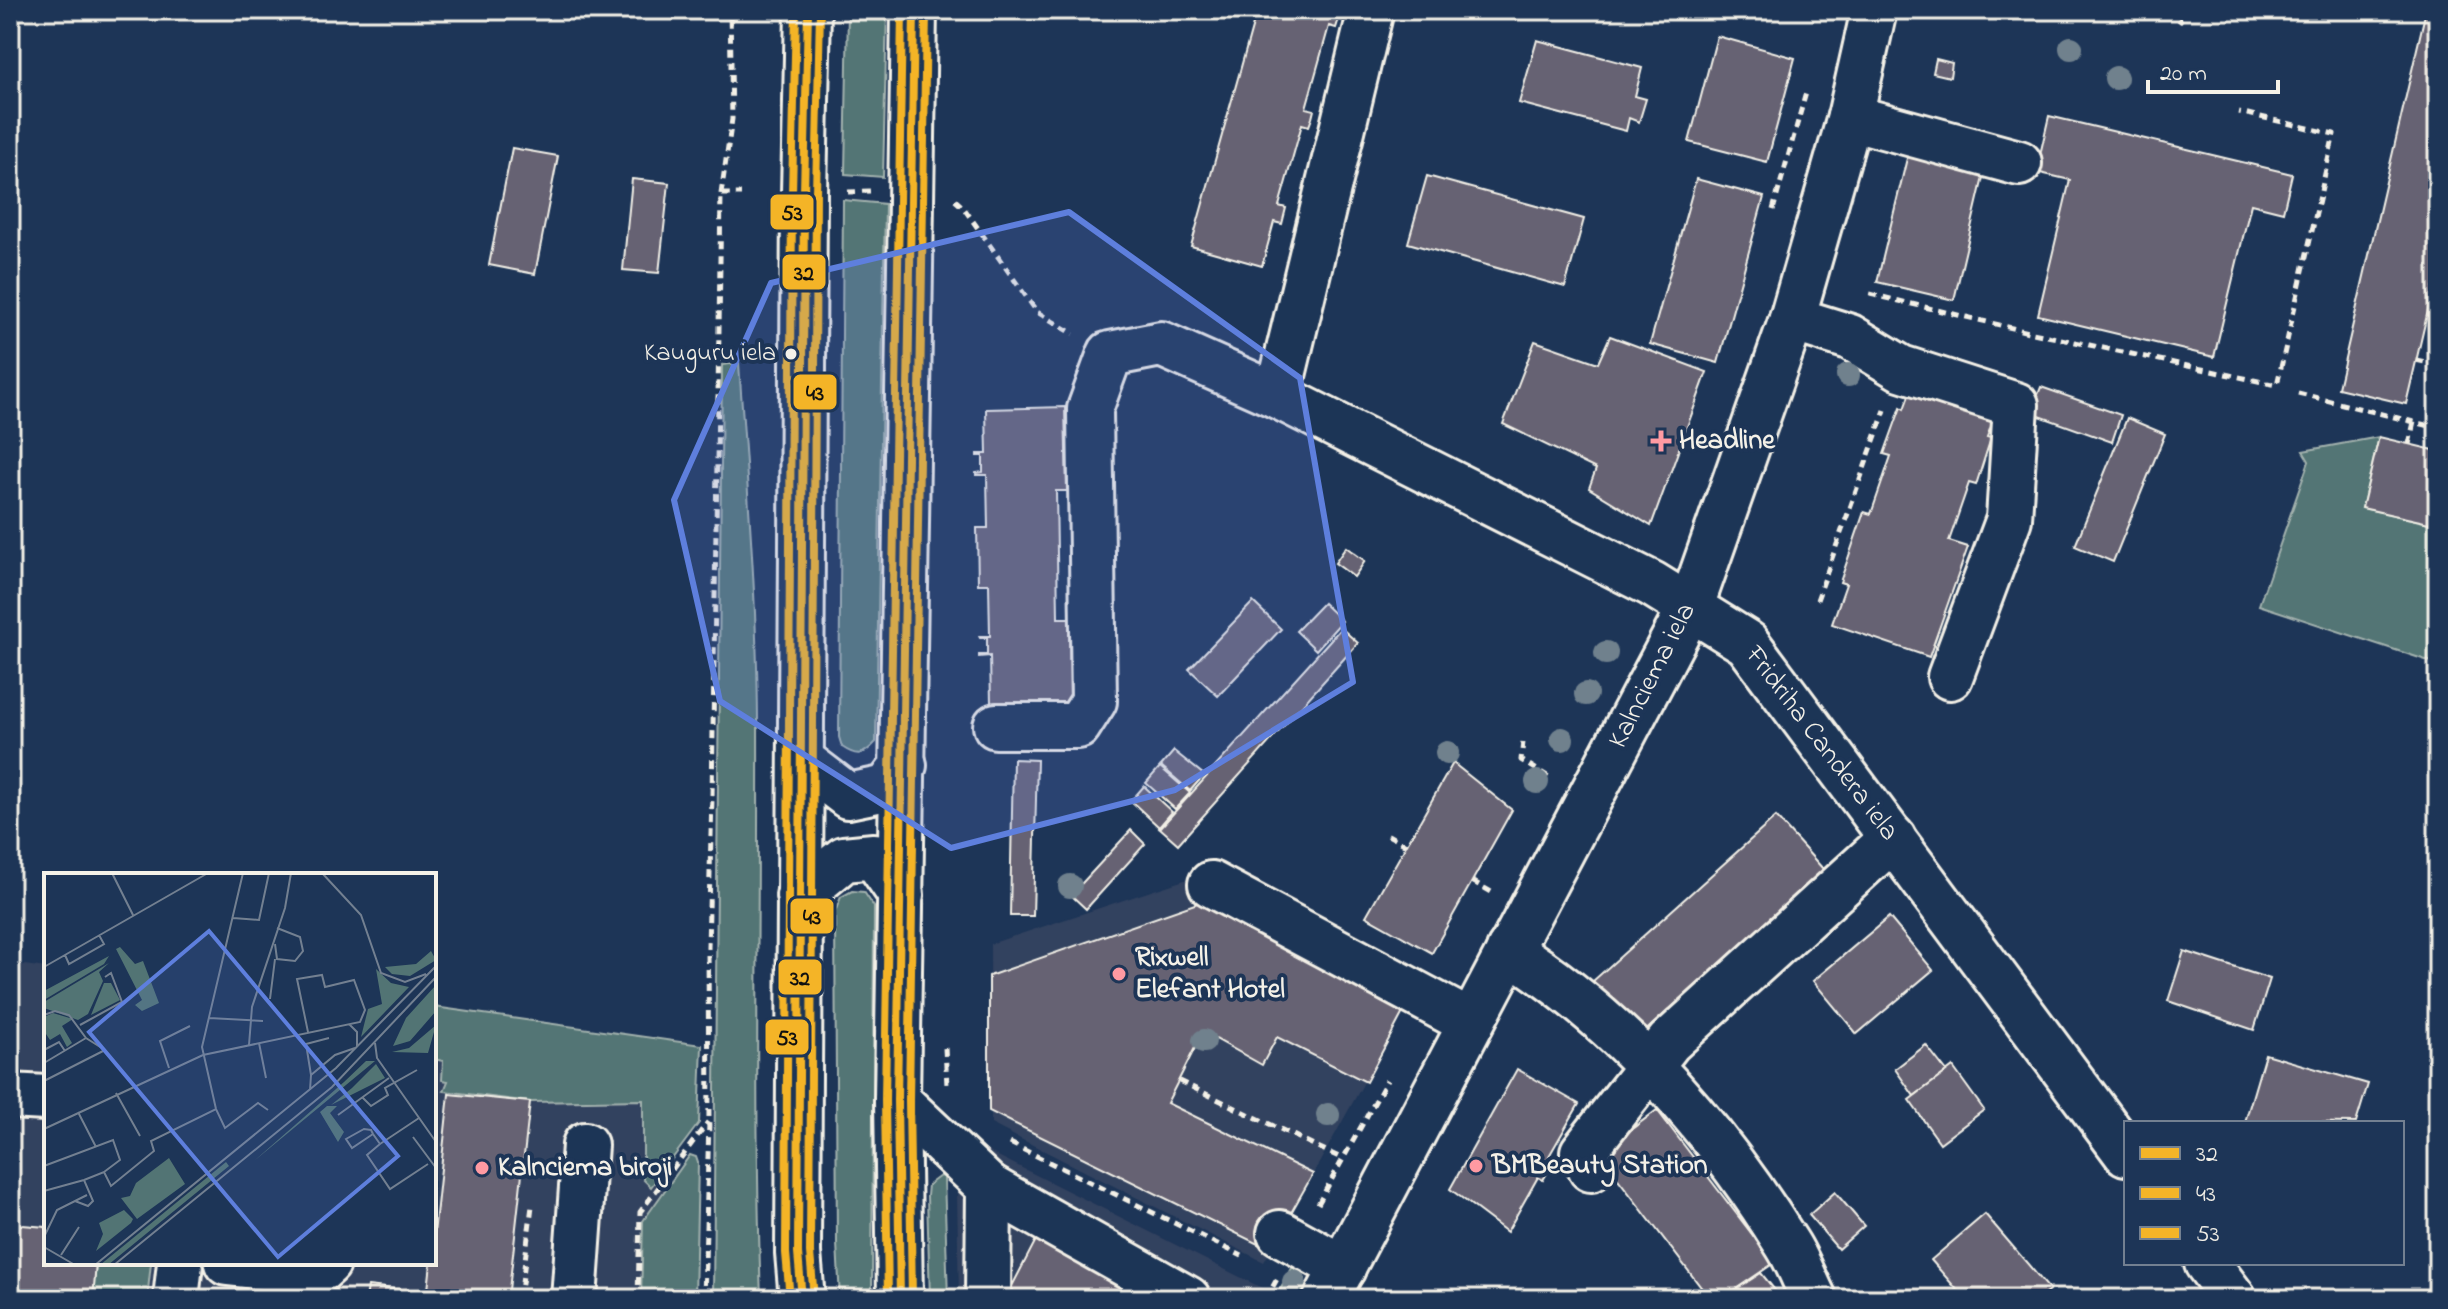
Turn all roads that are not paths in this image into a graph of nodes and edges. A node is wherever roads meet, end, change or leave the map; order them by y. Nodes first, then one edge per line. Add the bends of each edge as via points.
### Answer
1 (808, 10) edge
2 (914, 10) edge
3 (1371, 10) edge
4 (1874, 10) edge
5 (1850, 117) junction
6 (2019, 163) dead end
7 (1792, 319) junction
8 (1278, 396) junction
9 (1691, 606) junction
10 (1950, 677) dead end
11 (996, 726) dead end
12 (801, 760) junction
13 (904, 765) junction
14 (1893, 838) junction
15 (1211, 884) dead end
16 (901, 895) junction
17 (799, 896) junction
18 (1509, 950) junction
19 (1471, 1023) junction
20 (1649, 1067) junction
21 (10, 1096) edge
22 (44, 1098) edge
23 (897, 1100) junction
24 (585, 1145) dead end
25 (2124, 1150) edge
26 (1591, 1169) dead end
27 (989, 1187) junction
28 (1276, 1246) road end
29 (180, 1265) edge
30 (326, 1265) edge
31 (2208, 1265) edge
32 (275, 1266) edge
33 (1334, 1284) edge
34 (176, 1299) edge
35 (574, 1299) edge
36 (802, 1299) edge
37 (900, 1299) edge
38 (988, 1299) edge
39 (1188, 1299) edge
40 (1814, 1299) edge
41 (2234, 1299) edge

1 - 12 street
2 - 13 street
3 - 8 street
4 - 5 street, Kalnciema iela
5 - 6 street
5 - 7 street, Kalnciema iela
7 - 9 street, Kalnciema iela
7 - 10 street via 1850,337 1901,368 2016,405 2009,519
8 - 9 street, Fridriha Candera iela
8 - 11 street, Fridriha Candera iela via 1161,344 1110,354 1090,409 1094,701 1078,726
9 - 14 street, Fridriha Candera iela via 1747,643
9 - 18 street, Kalnciema iela
12 - 13 street via 848,796 887,788
12 - 17 street
13 - 16 street
14 - 20 street via 1677,1034
14 - 25 street, Fridriha Candera iela
15 - 19 street
16 - 17 street via 874,856 844,859
16 - 23 street
17 - 36 street
18 - 19 street, Kalnciema iela
18 - 20 street via 1588,1008
19 - 33 street, Kalnciema iela
20 - 26 street via 1583,1152
20 - 40 street via 1676,1092 1745,1184 1789,1246
21 - 22 street
23 - 27 street
23 - 37 street
24 - 35 street
27 - 38 street
27 - 39 street
28 - 33 street
29 - 34 street
30 - 32 street via 317,1273
31 - 41 street

